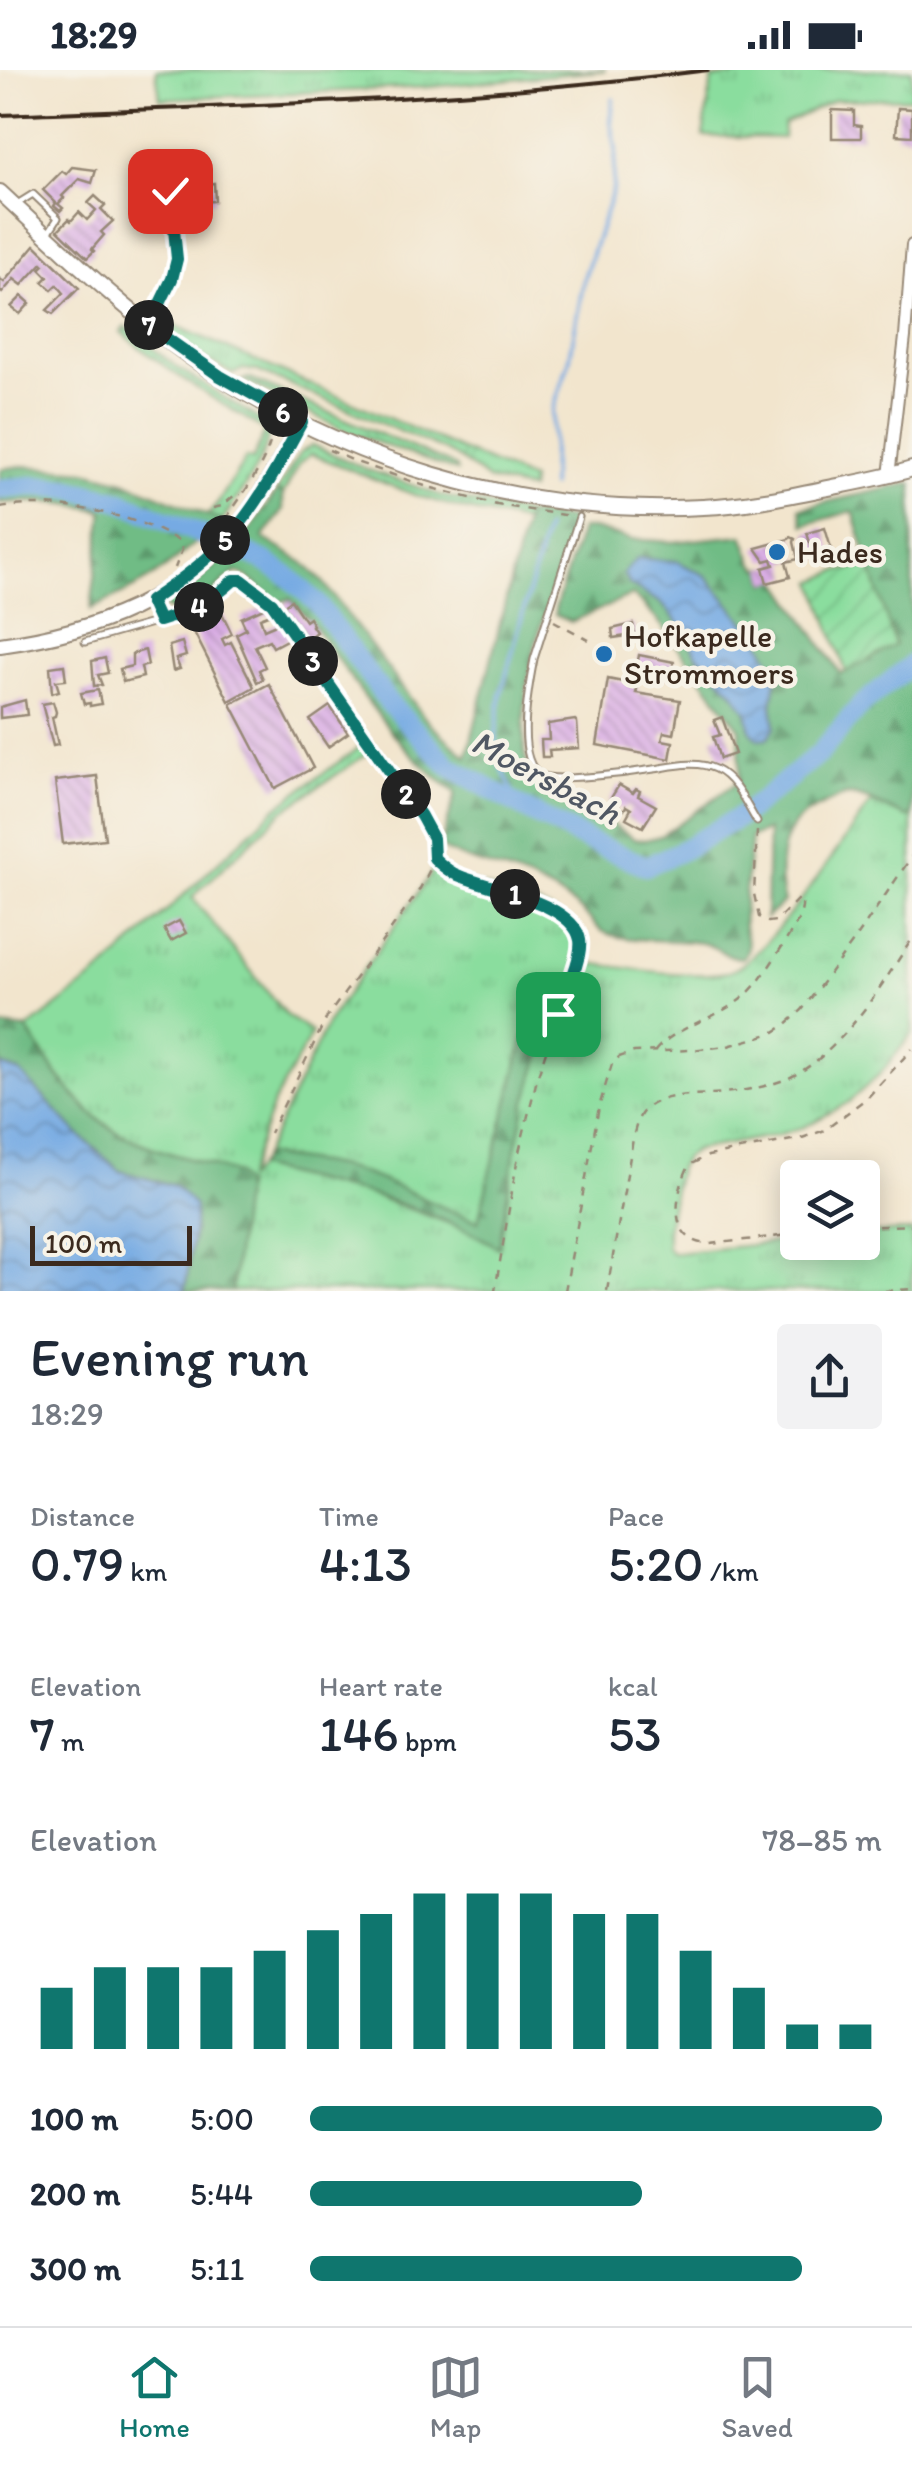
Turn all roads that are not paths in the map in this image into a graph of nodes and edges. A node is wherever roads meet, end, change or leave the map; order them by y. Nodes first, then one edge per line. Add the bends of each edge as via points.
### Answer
1 (167, 173) dead end
2 (196, 189) dead end
3 (170, 191) junction
4 (0, 192) edge
5 (912, 245) edge
6 (149, 326) junction
7 (302, 422) junction
8 (912, 469) edge
9 (888, 476) junction
10 (579, 511) junction
11 (223, 590) road end
12 (150, 601) junction
13 (159, 621) junction
14 (84, 642) dead end
15 (0, 645) edge
16 (756, 822) road end

1 - 3 lane
2 - 3 lane
3 - 6 lane via 177,259
4 - 6 main road
5 - 9 street
6 - 7 main road
7 - 10 main road via 443,477
7 - 12 main road via 267,485 210,556
8 - 9 main road
9 - 10 main road via 752,502
10 - 16 lane via 529,682 525,725 533,769 550,778 573,778 712,767 736,788
11 - 13 street
12 - 13 street
12 - 15 main road via 70,633
13 - 14 lane

